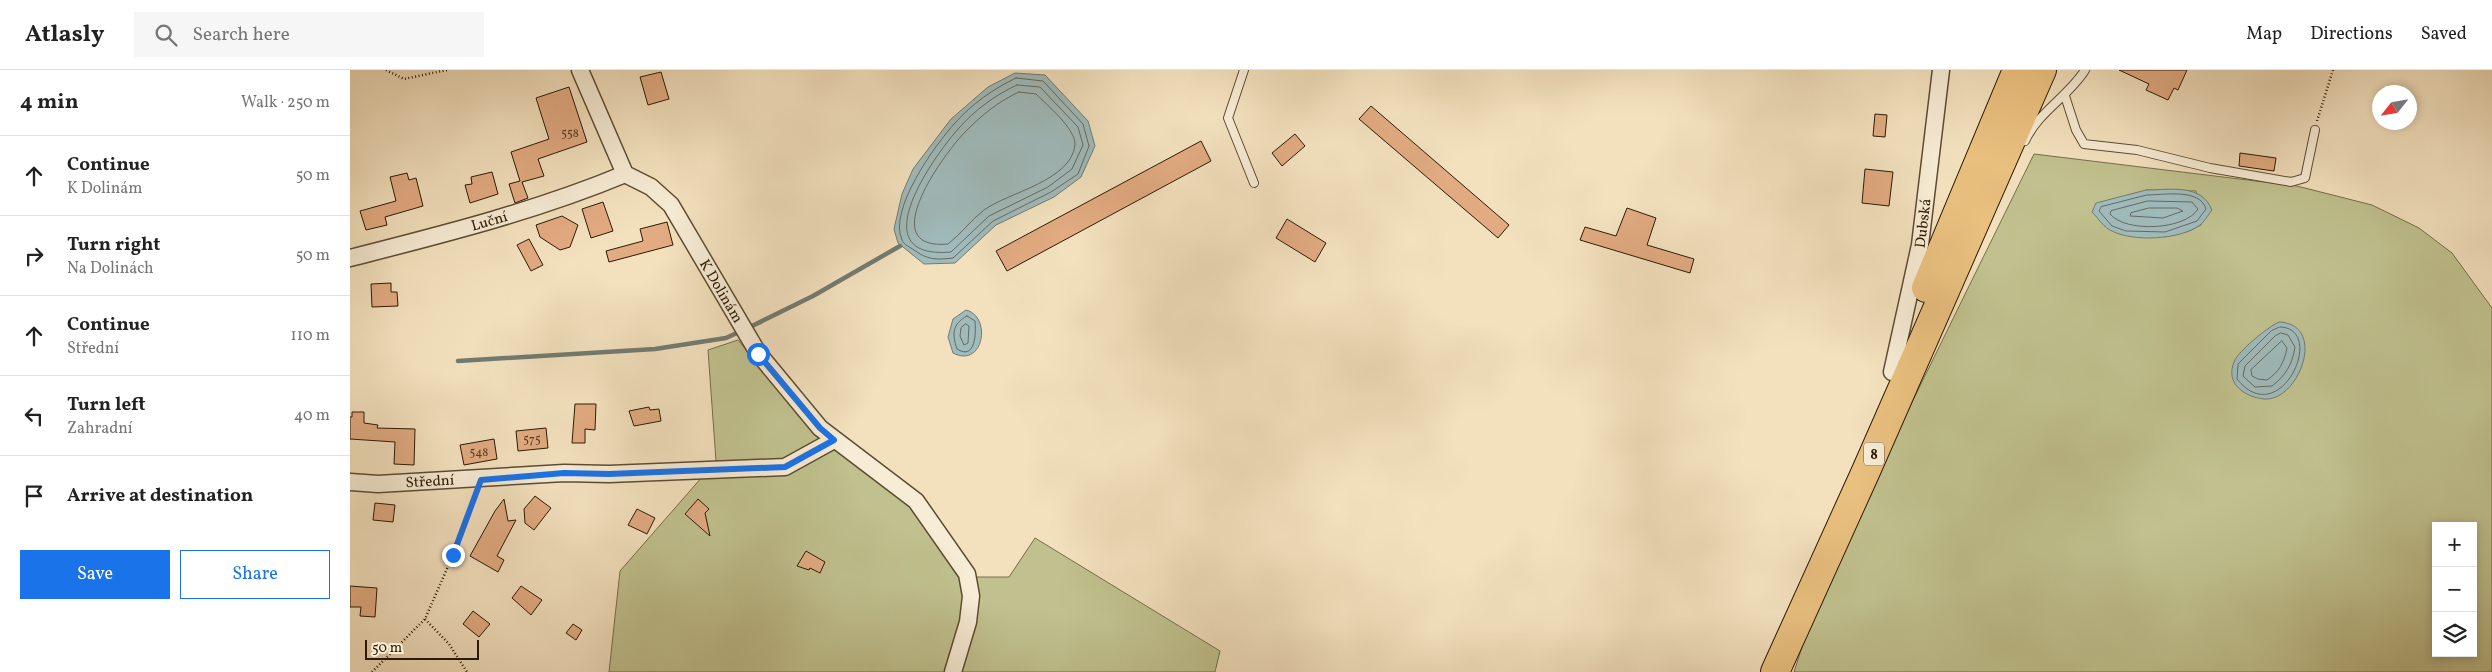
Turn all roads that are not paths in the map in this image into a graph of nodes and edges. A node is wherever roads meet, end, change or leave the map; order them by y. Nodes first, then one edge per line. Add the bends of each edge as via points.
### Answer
1 (580, 70) edge
2 (1244, 70) edge
3 (1941, 70) edge
4 (2017, 70) edge
5 (2042, 70) edge
6 (2084, 70) edge
7 (2065, 96) junction
8 (2315, 130) road end
9 (2019, 152) dead end
10 (625, 174) junction
11 (1254, 183) dead end
12 (1992, 210) dead end
13 (1969, 234) junction
14 (350, 258) edge
15 (1892, 372) junction
16 (834, 440) junction
17 (350, 482) edge
18 (953, 672) edge
19 (1765, 672) edge
20 (1775, 672) edge

1 - 10 street
2 - 11 lane via 1228,118
3 - 15 street, Dubská via 1920,245
4 - 15 highway, 8
5 - 13 highway, 8
6 - 7 lane
7 - 8 lane via 2084,144 2137,150 2210,168 2291,182 2305,178
7 - 9 lane via 2027,135
10 - 14 street, Luční via 492,222
10 - 16 street, K Dolinám via 651,187 671,205 758,354 820,428
12 - 13 lane
13 - 20 highway, 8
15 - 19 highway, 8 via 1815,563
16 - 17 street, Střední via 785,467 564,473 378,484
16 - 18 street, K Dolinám via 916,501 967,574 971,596 968,622

